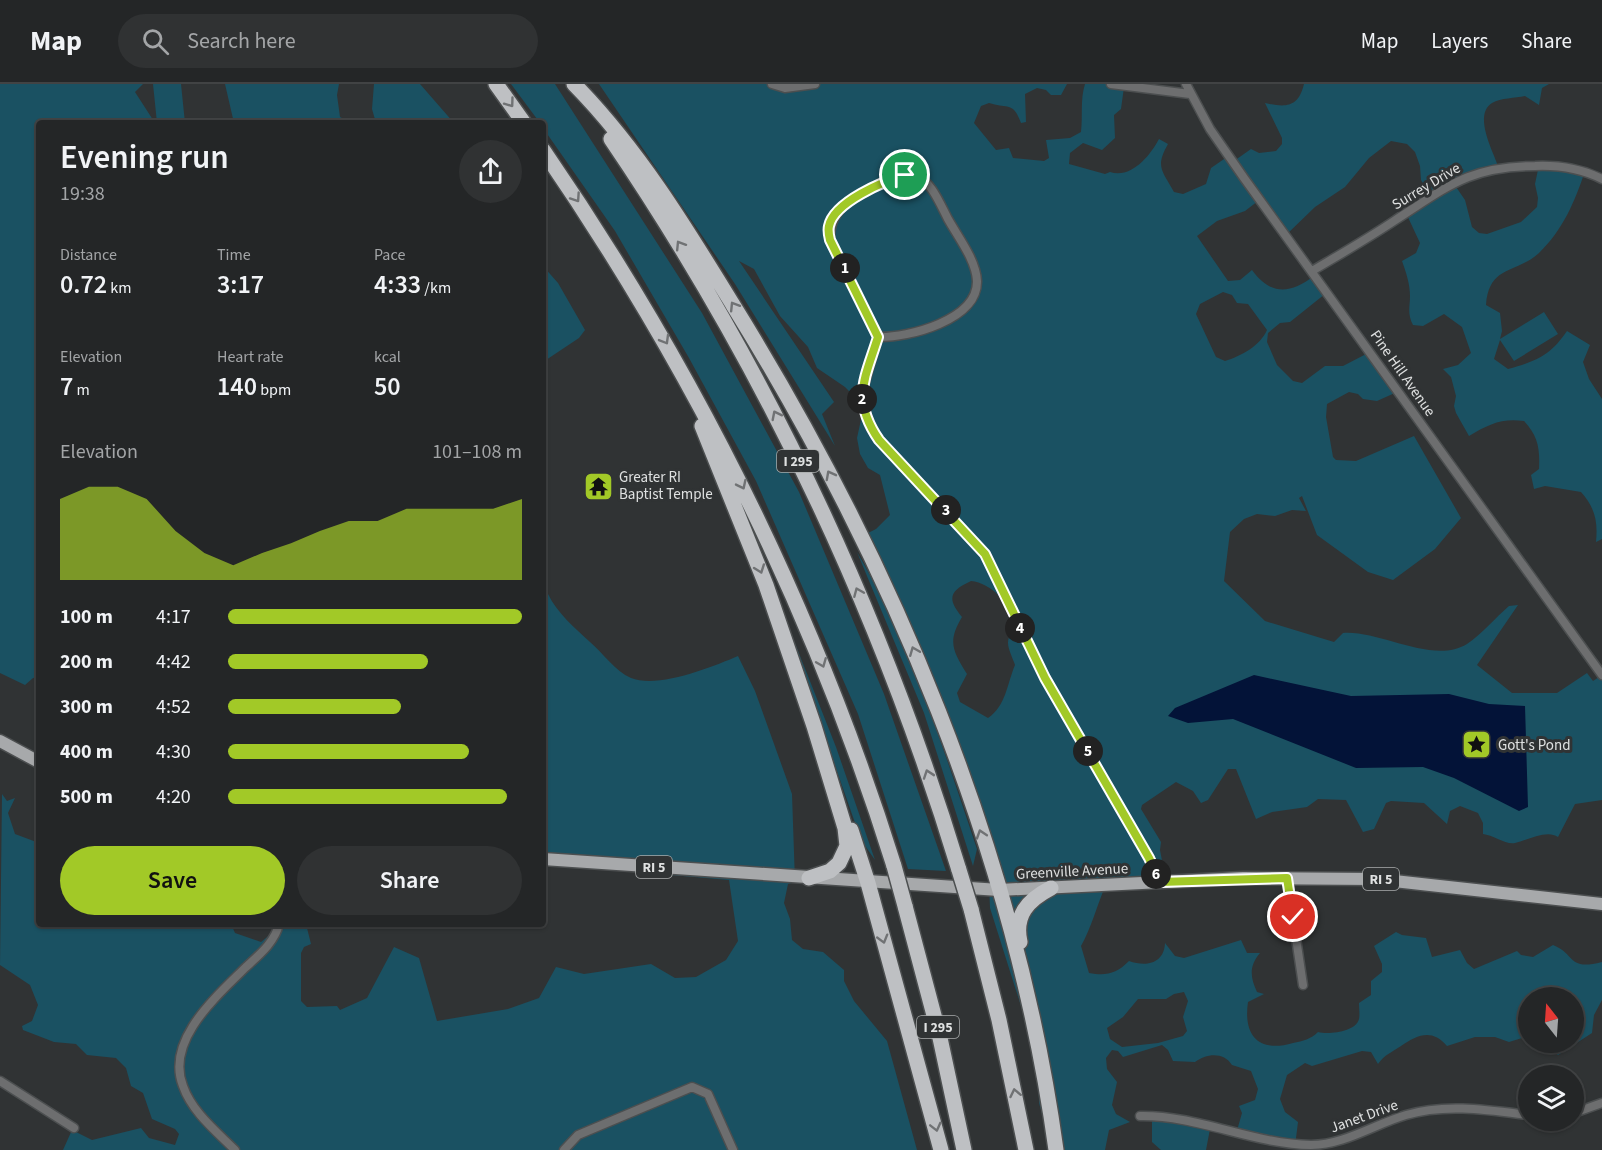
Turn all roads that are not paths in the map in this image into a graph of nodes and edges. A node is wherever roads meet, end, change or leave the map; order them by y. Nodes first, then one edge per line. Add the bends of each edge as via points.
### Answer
1 (496, 84) edge
2 (573, 84) edge
3 (772, 84) edge
4 (815, 84) edge
5 (1111, 84) edge
6 (1186, 84) edge
7 (1190, 94) junction
8 (522, 120) edge
9 (546, 154) edge
10 (1602, 179) edge
11 (1312, 271) junction
12 (878, 337) junction
13 (686, 377) junction
14 (1602, 675) edge
15 (0, 741) edge
16 (820, 746) junction
17 (36, 760) edge
18 (546, 859) edge
19 (809, 878) junction
20 (1287, 878) junction
21 (1160, 882) junction
22 (868, 883) junction
23 (1051, 888) junction
24 (999, 890) junction
25 (1602, 904) edge
26 (277, 927) edge
27 (1303, 985) dead end
28 (1025, 993) junction
29 (0, 1081) edge
30 (1602, 1103) edge
31 (1584, 1109) edge
32 (1518, 1114) edge
33 (1140, 1116) dead end
34 (74, 1128) dead end
35 (235, 1150) edge
36 (564, 1150) edge
37 (733, 1150) edge
38 (941, 1150) edge
39 (964, 1150) edge
40 (1026, 1150) edge
41 (1056, 1150) edge

1 -> 8 highway
24 -> 2 highway via 922,672 830,474 694,242 635,155
40 -> 2 highway, I 295, bridge via 999,1020 959,870 918,746 837,545 734,336 682,249
3 - 4 street via 785,88
5 - 7 street
6 - 7 street, Pine Hill Avenue
7 - 11 street, Pine Hill Avenue via 1210,129
9 -> 13 highway, I 295 via 613,254
10 - 11 street, Surrey Drive via 1570,168 1542,165 1476,173
11 - 14 street, Pine Hill Avenue
12 - 12 street via 830,240 829,225 854,198 888,180 916,176 925,181 970,259 977,291 969,303 939,324 895,337
12 - 21 street via 861,396 870,426 985,554 1045,678
13 -> 16 highway via 762,575
13 -> 39 highway, I 295, bridge via 752,505 851,737 905,906
15 - 17 main road
16 - 19 highway via 847,846 835,867
16 - 22 highway
18 - 19 main road, Greenville Avenue / RI 5
19 - 22 main road, Greenville Avenue / RI 5
20 - 21 main road, Greenville Avenue / RI 5
20 - 25 main road, Greenville Avenue / RI 5 via 1401,880
20 - 27 street
21 - 23 main road, Greenville Avenue / RI 5
22 - 24 main road, Greenville Avenue / RI 5
22 -> 38 highway
23 - 24 main road, Greenville Avenue / RI 5
23 - 28 highway via 1027,905 1018,922 1026,968
24 - 28 highway
26 - 35 street via 267,946 205,1007 185,1042 178,1070 183,1088 200,1115
28 - 41 highway
29 - 34 street
30 - 31 street
32 - 33 street, Janet Drive via 1462,1108 1422,1110 1348,1137 1312,1145 1244,1136 1170,1116
36 - 37 street via 578,1135 692,1087 708,1094

